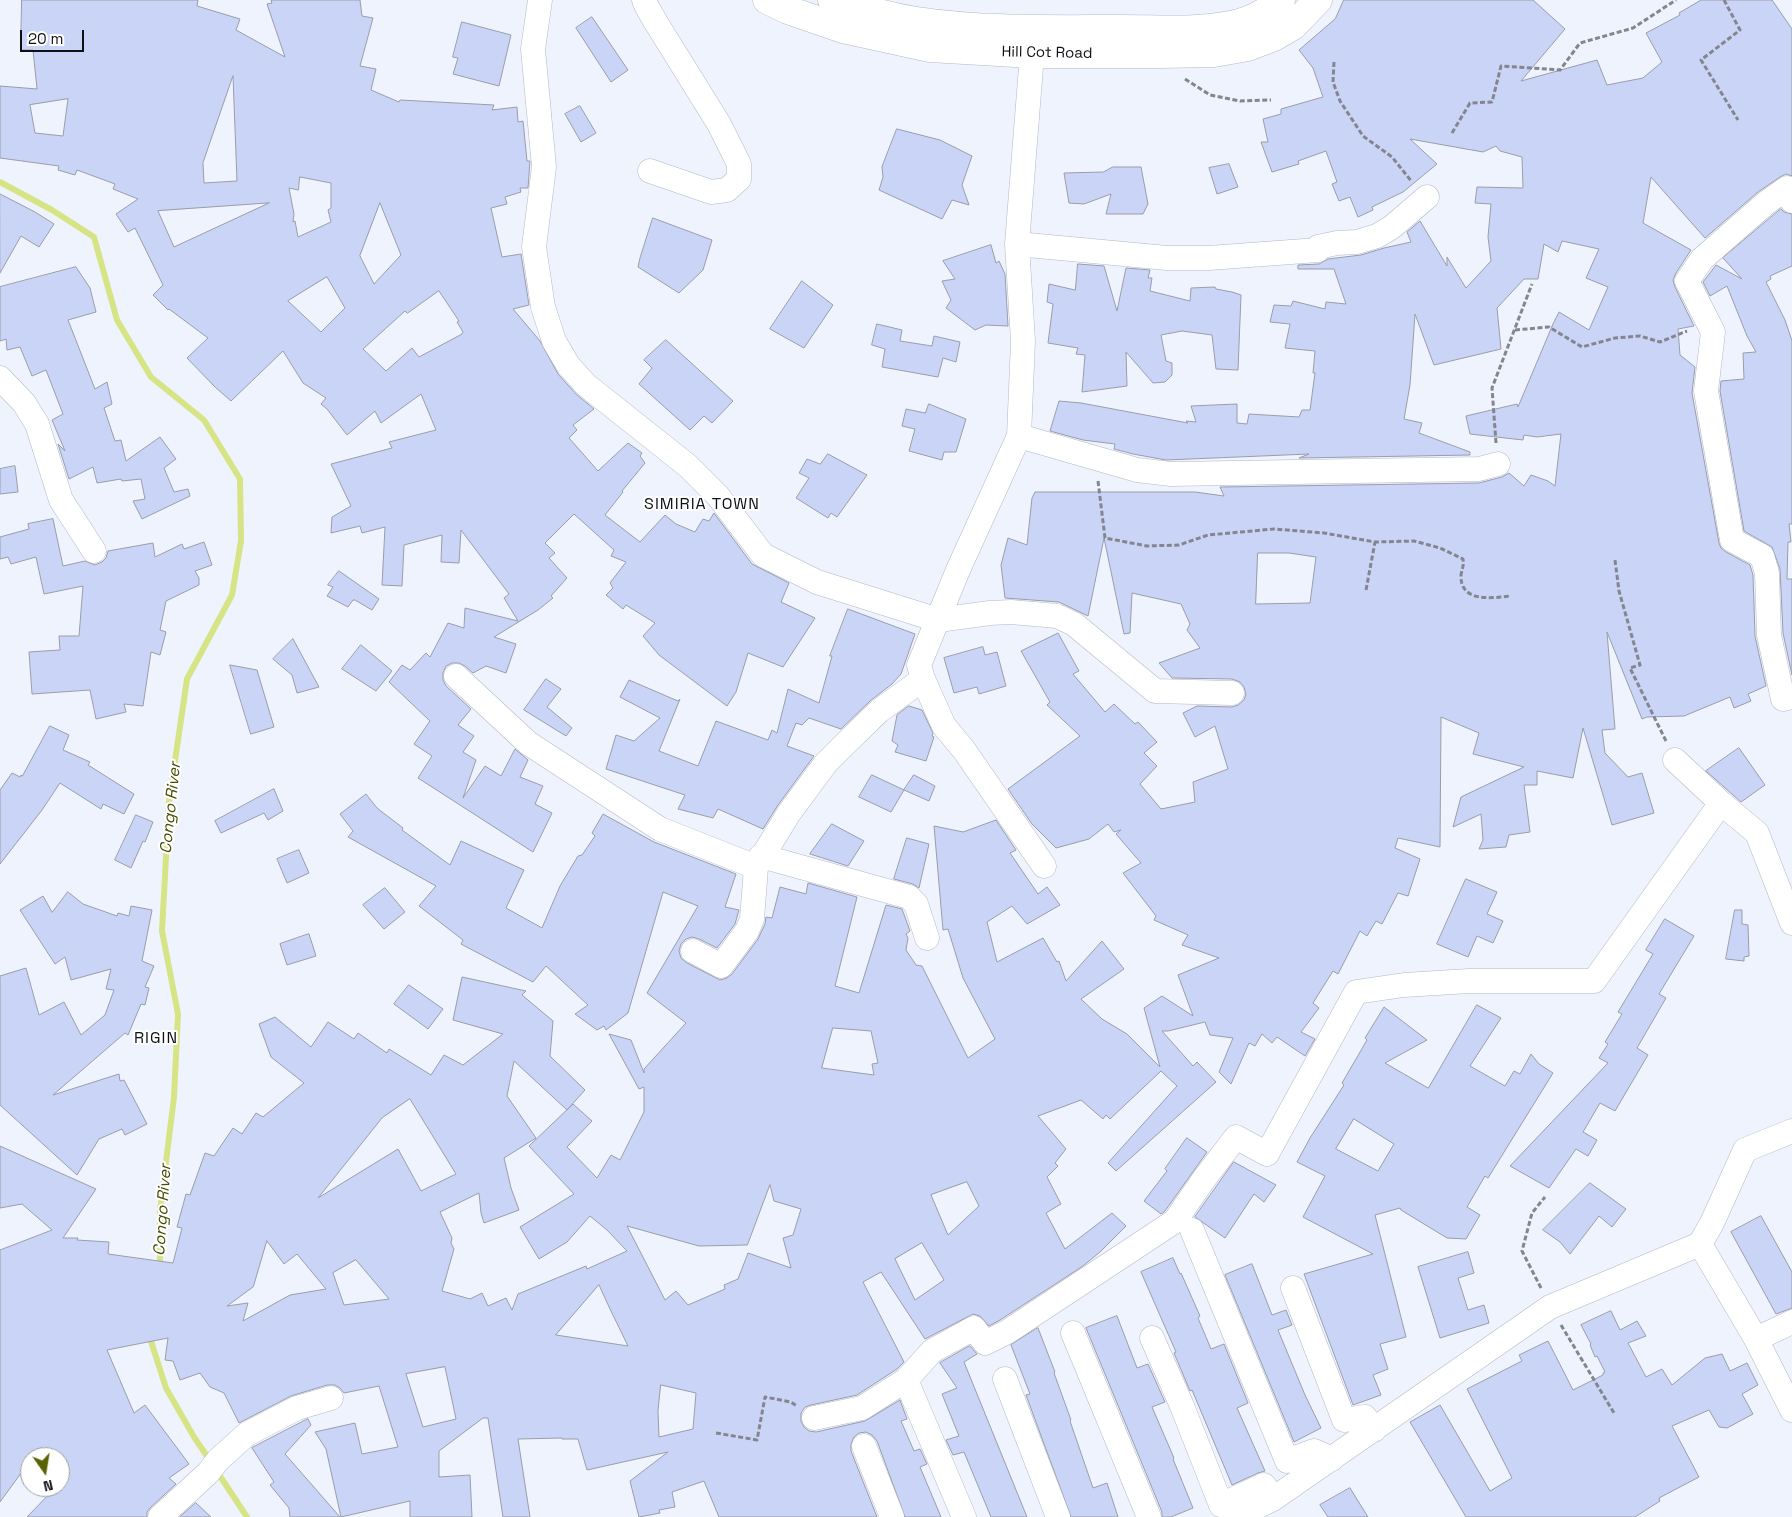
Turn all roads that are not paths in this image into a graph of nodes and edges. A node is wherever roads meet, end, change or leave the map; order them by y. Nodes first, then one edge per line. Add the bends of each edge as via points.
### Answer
1 (540, 0) edge
2 (644, 0) edge
3 (767, 0) edge
4 (832, 0) edge
5 (1280, 0) edge
6 (1318, 0) edge
7 (1032, 54) junction
8 (650, 171) dead end
9 (1427, 197) road end
10 (1792, 201) edge
11 (1017, 244) junction
12 (0, 378) edge
13 (1019, 436) junction
14 (1498, 464) road end
15 (94, 551) dead end
16 (938, 620) junction
17 (456, 676) dead end
18 (923, 679) junction
19 (1232, 693) dead end
20 (1792, 696) edge
21 (1675, 760) road end
22 (1721, 804) junction
23 (758, 861) junction
24 (1044, 866) dead end
25 (1792, 923) edge
26 (927, 938) dead end
27 (693, 951) dead end
28 (1792, 1131) edge
29 (1192, 1230) dead end
30 (1700, 1244) junction
31 (1293, 1288) dead end
32 (1792, 1322) edge
33 (1073, 1332) dead end
34 (1152, 1338) dead end
35 (1756, 1340) junction
36 (1004, 1379) dead end
37 (906, 1380) junction
38 (331, 1398) dead end
39 (1792, 1410) edge
40 (936, 1414) dead end
41 (814, 1418) road end
42 (1374, 1430) junction
43 (864, 1446) dead end
44 (1332, 1459) junction
45 (1273, 1499) junction
46 (160, 1517) edge
47 (892, 1517) edge
48 (964, 1517) edge
49 (979, 1517) edge
50 (1058, 1517) edge
51 (1149, 1517) edge
52 (1236, 1517) edge

1 - 16 street via 533,49 544,167 534,247 542,307 554,341 568,365 586,385 702,479 763,554 817,582
2 - 8 street via 720,124 739,164 739,179 727,190 711,192
3 - 7 main road, Hill Cot Road via 843,29 930,48
4 - 5 main road, Hill Cot Road via 915,21 1037,29 1232,25 1272,8
6 - 7 main road, Hill Cot Road via 1293,26 1248,47 1161,54
7 - 11 street
9 - 11 street via 1377,236 1318,247 1318,250 1167,258
10 - 20 street via 1787,188 1766,203 1702,259 1687,281 1714,332 1706,390 1732,540 1762,556 1767,573 1769,635 1783,699
11 - 13 street via 1023,341
12 - 15 street via 24,403 37,424 61,500
13 - 14 street via 1138,470 1172,474 1472,470
13 - 16 street
16 - 18 street via 919,665
16 - 19 street via 1011,612 1057,616 1074,624 1155,691
17 - 23 street via 528,743 660,829
18 - 23 street via 879,711 826,763
18 - 24 street via 944,726
21 - 22 street
22 - 25 street via 1756,833
22 - 37 street via 1594,981 1469,981 1356,992 1267,1154 1236,1137 1175,1221 1006,1332 985,1343 974,1328 932,1351
23 - 26 street via 909,897 916,904
23 - 27 street via 752,919 747,931 721,966
28 - 30 street via 1745,1150
29 - 44 street via 1287,1461 1314,1451
30 - 35 street
30 - 42 street via 1550,1307
31 - 42 street via 1344,1420 1365,1417
32 - 35 street
33 - 51 street
34 - 45 street via 1221,1505 1264,1485
35 - 39 street
36 - 50 street
37 - 41 street via 862,1408
37 - 48 street
38 - 46 street via 297,1408 247,1434
40 - 49 street
42 - 44 street
43 - 47 street
44 - 45 street
45 - 52 street

